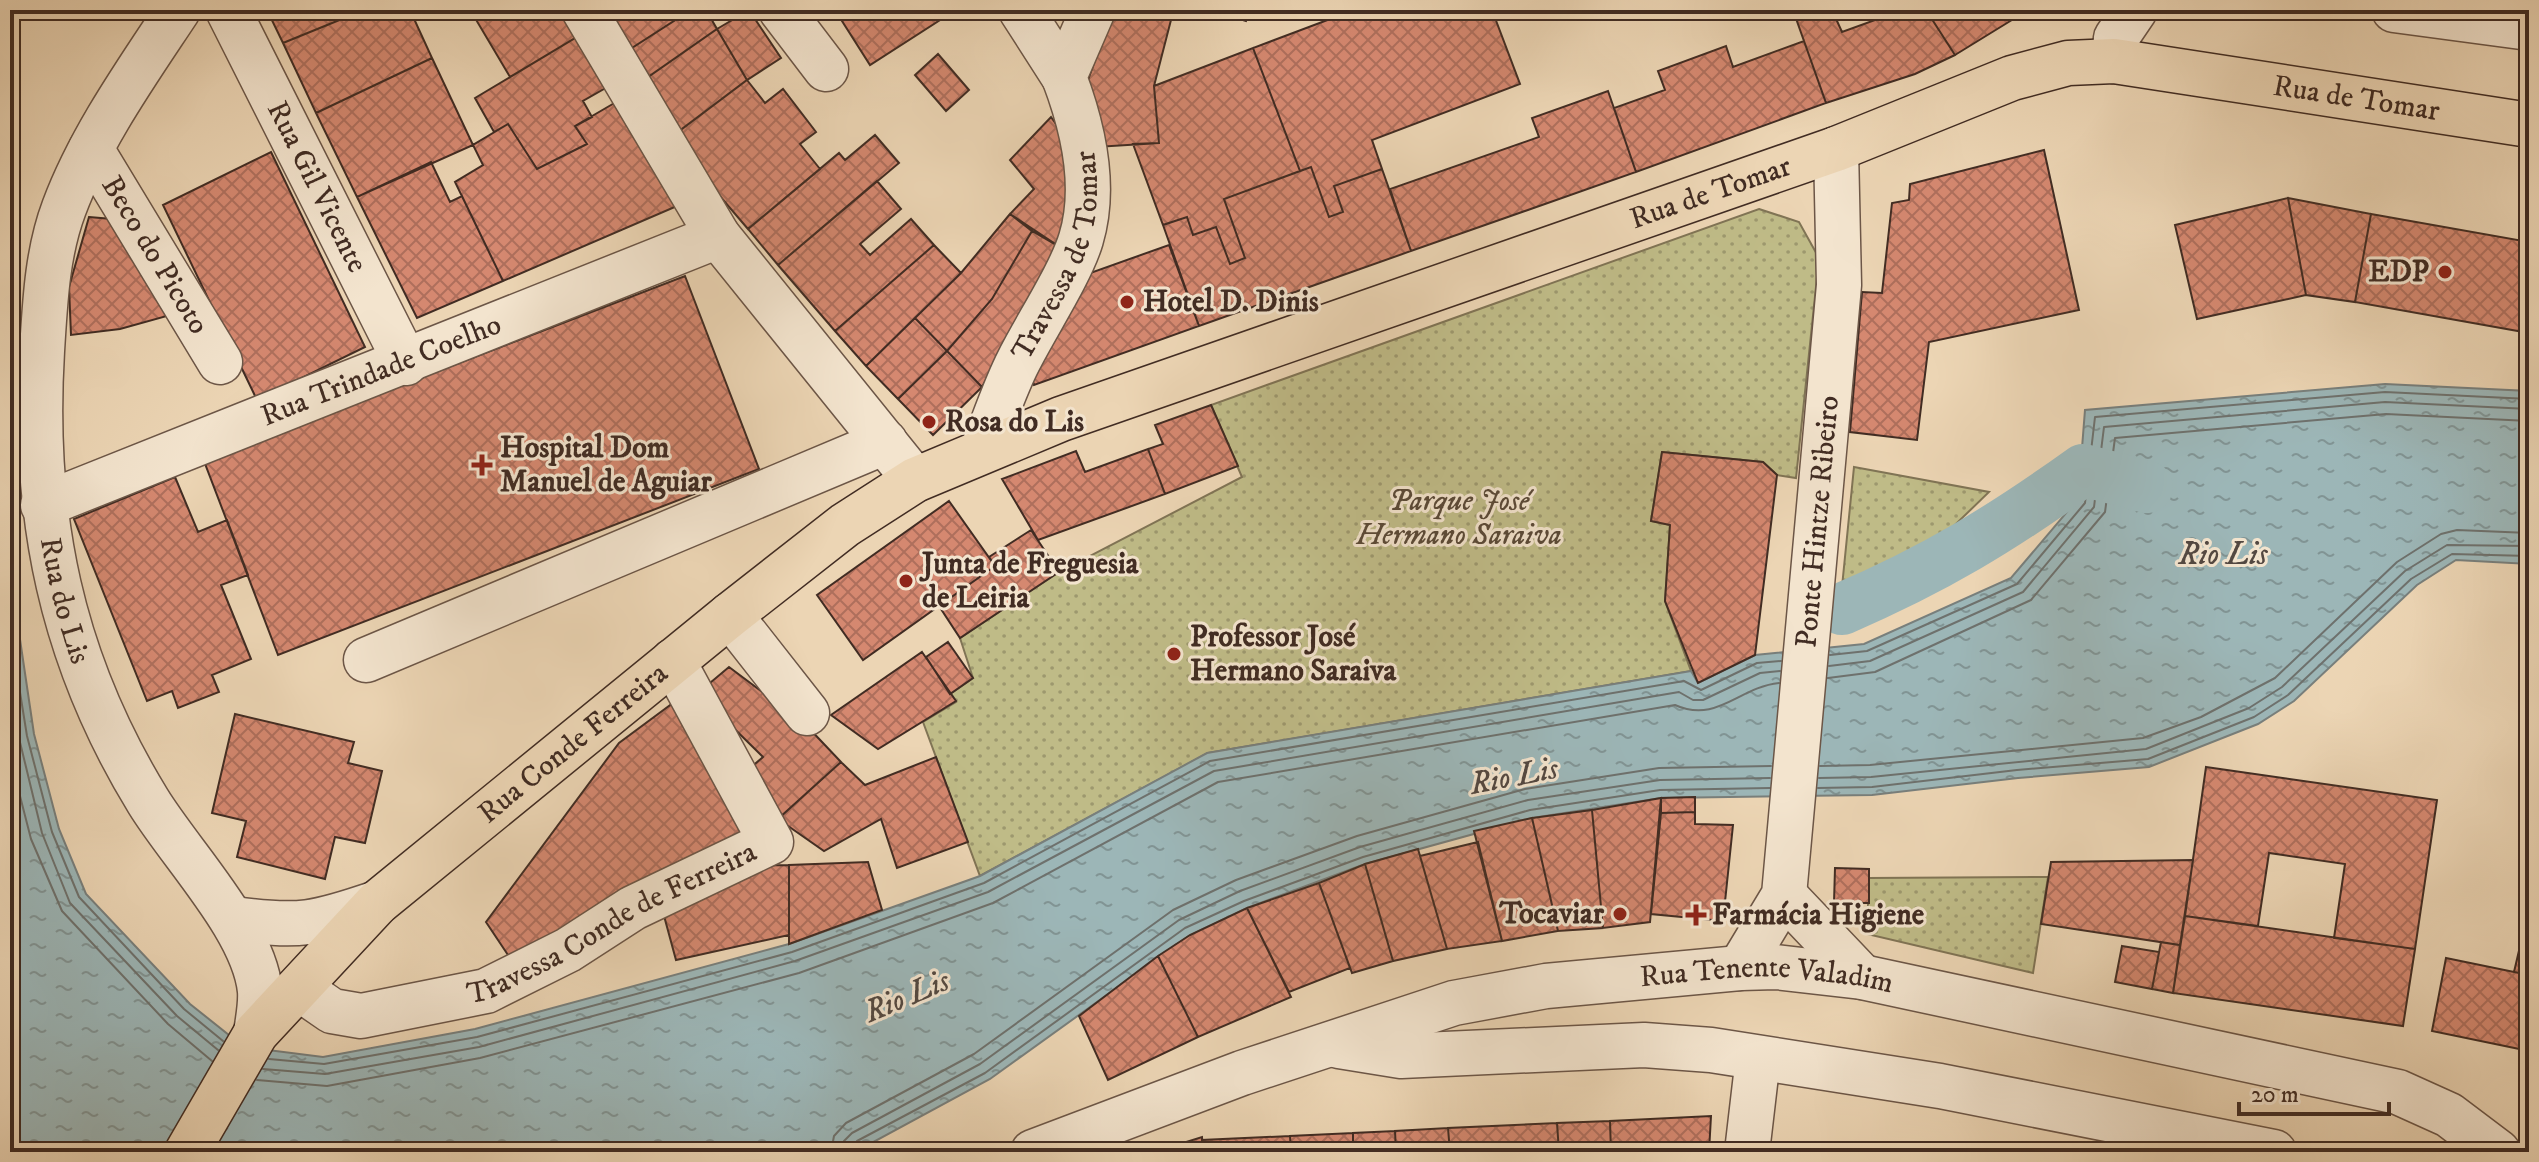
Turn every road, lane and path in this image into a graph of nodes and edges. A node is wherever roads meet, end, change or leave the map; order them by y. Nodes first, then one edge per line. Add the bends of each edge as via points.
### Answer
1 (178, 10) edge
2 (228, 10) edge
3 (584, 10) edge
4 (781, 10) edge
5 (1021, 10) edge
6 (1093, 10) edge
7 (2135, 10) edge
8 (2394, 10) edge
9 (2529, 28) edge
10 (2114, 61) junction
11 (826, 69) dead end
12 (1064, 77) junction
13 (2529, 125) edge
14 (91, 149) junction
15 (1836, 149) junction
16 (718, 236) junction
17 (220, 362) dead end
18 (406, 363) junction
19 (885, 442) junction
20 (982, 451) junction
21 (915, 480) junction
22 (43, 505) junction
23 (730, 615) junction
24 (366, 660) dead end
25 (673, 661) junction
26 (807, 713) dead end
27 (1784, 895) junction
28 (377, 903) junction
29 (234, 919) junction
30 (1740, 968) junction
31 (1862, 977) junction
32 (300, 989) junction
33 (256, 1033) junction
34 (1333, 1045) junction
35 (1758, 1058) junction
36 (187, 1152) edge
37 (1033, 1152) edge
38 (1747, 1152) edge
39 (2274, 1152) edge
40 (2498, 1152) edge

1 - 14 street, Rua do Lis
2 - 18 street, Rua Gil Vicente
3 - 16 street
4 - 11 street
5 - 12 street, Travessa de Tomar
6 - 12 street
7 - 10 street via 2116,38
8 - 9 street
10 - 13 main road, Rua de Tomar
10 - 15 main road, Rua de Tomar via 2068,63 2012,78
12 - 20 street, Travessa de Tomar via 1080,118 1087,165 1081,240 1016,364
14 - 17 street, Beco do Picoto
14 - 22 street, Rua do Lis via 63,210 49,274 41,366
15 - 20 main road, Rua de Tomar via 1215,364
15 - 27 street, Ponte Hintze Ribeiro via 1839,285
16 - 18 street, Rua Trindade Coelho
16 - 19 street
18 - 22 street, Rua Trindade Coelho
19 - 21 street
19 - 24 street
20 - 21 main road, Rua de Tomar
21 - 23 main road, Rua Conde Ferreira via 845,525
22 - 29 street, Rua do Lis via 60,602 91,692 170,837
23 - 25 main road, Rua Conde Ferreira
23 - 26 street
25 - 28 main road, Rua Conde Ferreira
25 - 32 street, Travessa Conde de Ferreira via 771,842 633,908 568,950 486,991 361,1016 332,1011
27 - 30 street, Ponte Hintze Ribeiro
27 - 31 street
28 - 29 street via 294,926
28 - 32 main road, Rua Conde Ferreira
29 - 33 street, Rua do Lis via 260,989
30 - 31 street, Rua Tenente Valadim
30 - 34 street, Rua Tenente Valadim via 1546,986 1454,1003
31 - 40 street, Rua Tenente Valadim via 2398,1092 2449,1115
32 - 33 main road, Rua Conde Ferreira
33 - 36 main road, Rua Conde Ferreira
34 - 35 street via 1401,1056 1644,1045
34 - 37 street, Rua Tenente Valadim via 1242,1073
35 - 38 street
35 - 39 street via 1940,1086

